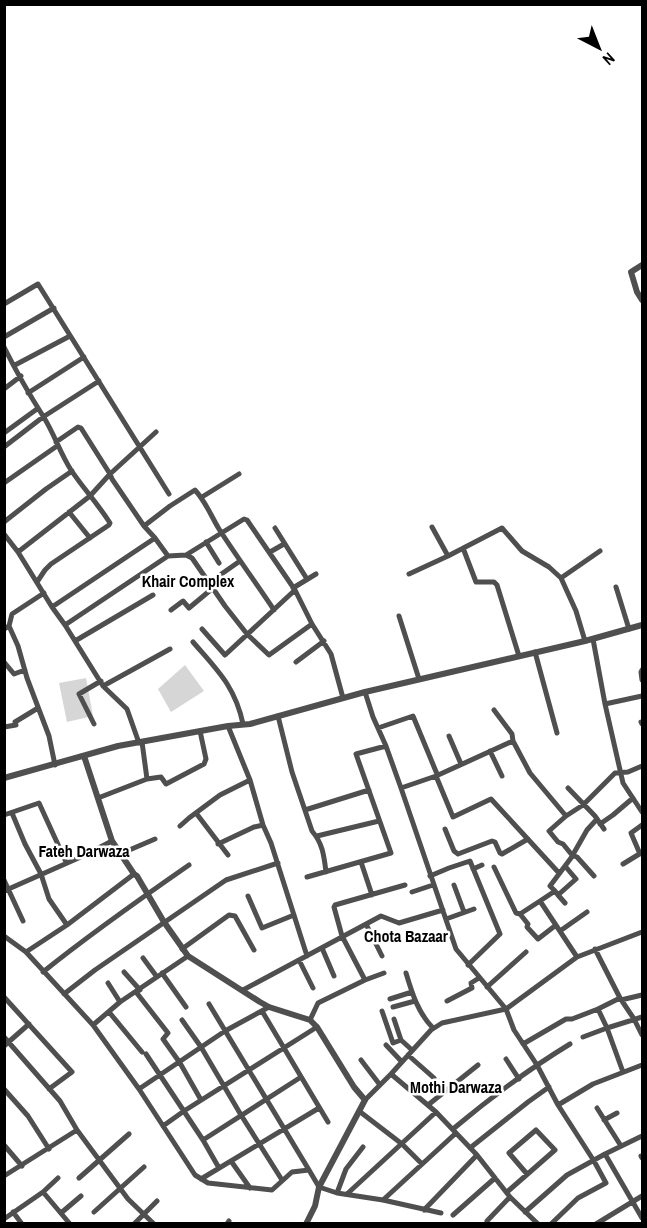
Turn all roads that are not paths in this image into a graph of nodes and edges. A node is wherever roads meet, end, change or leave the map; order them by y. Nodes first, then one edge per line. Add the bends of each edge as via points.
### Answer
1 (642, 265) edge
2 (642, 300) edge
3 (4, 304) edge
4 (54, 308) junction
5 (70, 336) junction
6 (4, 337) edge
7 (5, 351) edge
8 (84, 357) junction
9 (15, 365) junction
10 (21, 376) junction
11 (99, 381) junction
12 (4, 389) edge
13 (28, 393) junction
14 (37, 409) junction
15 (43, 417) junction
16 (156, 432) dead end
17 (4, 433) edge
18 (56, 444) junction
19 (4, 447) edge
20 (140, 447) junction
21 (72, 471) junction
22 (110, 474) junction
23 (239, 474) dead end
24 (4, 483) edge
25 (169, 494) dead end
26 (90, 496) junction
27 (202, 497) junction
28 (69, 512) junction
29 (4, 522) edge
30 (144, 526) junction
31 (432, 527) dead end
32 (275, 528) dead end
33 (221, 532) junction
34 (4, 534) edge
35 (90, 538) junction
36 (155, 538) junction
37 (206, 542) junction
38 (7, 543) edge
39 (284, 544) junction
40 (463, 548) junction
41 (600, 551) dead end
42 (18, 552) junction
43 (270, 552) junction
44 (186, 555) junction
45 (168, 556) junction
46 (448, 556) junction
47 (240, 561) junction
48 (219, 563) dead end
49 (220, 574) dead end
50 (316, 574) dead end
51 (409, 574) dead end
52 (561, 578) junction
53 (307, 579) junction
54 (37, 582) junction
55 (616, 587) dead end
56 (213, 588) junction
57 (294, 589) junction
58 (44, 593) junction
59 (153, 595) dead end
60 (52, 607) junction
61 (171, 610) dead end
62 (274, 610) junction
63 (399, 616) dead end
64 (312, 624) junction
65 (65, 625) junction
66 (7, 627) edge
67 (642, 627) edge
68 (202, 629) dead end
69 (629, 629) junction
70 (247, 634) junction
71 (593, 639) junction
72 (75, 641) junction
73 (324, 641) junction
74 (585, 641) junction
75 (193, 642) dead end
76 (170, 649) dead end
77 (536, 652) junction
78 (519, 656) junction
79 (4, 662) edge
80 (296, 663) dead end
81 (25, 670) junction
82 (642, 670) edge
83 (419, 679) junction
84 (642, 680) edge
85 (102, 683) junction
86 (365, 692) junction
87 (642, 696) edge
88 (342, 698) junction
89 (605, 704) junction
90 (38, 708) junction
91 (494, 710) dead end
92 (278, 716) junction
93 (94, 724) dead end
94 (243, 724) junction
95 (228, 726) junction
96 (4, 728) edge
97 (378, 728) junction
98 (200, 731) junction
99 (558, 733) dead end
100 (449, 736) dead end
101 (513, 741) junction
102 (140, 743) junction
103 (386, 746) junction
104 (490, 751) junction
105 (84, 756) junction
106 (461, 764) junction
107 (55, 765) junction
108 (642, 766) edge
109 (621, 774) junction
110 (436, 775) junction
111 (502, 776) dead end
112 (4, 778) edge
113 (147, 779) junction
114 (250, 780) junction
115 (401, 788) junction
116 (568, 788) dead end
117 (369, 790) junction
118 (98, 798) junction
119 (633, 798) junction
120 (584, 805) junction
121 (305, 810) junction
122 (642, 812) edge
123 (12, 813) junction
124 (196, 813) junction
125 (4, 816) edge
126 (566, 816) junction
127 (379, 821) junction
128 (601, 824) junction
129 (263, 825) junction
130 (642, 825) edge
131 (180, 826) dead end
132 (445, 830) dead end
133 (317, 836) junction
134 (155, 839) dead end
135 (528, 839) junction
136 (112, 841) junction
137 (219, 844) junction
138 (641, 853) edge
139 (120, 854) junction
140 (228, 855) dead end
141 (572, 855) junction
142 (66, 862) junction
143 (361, 862) junction
144 (278, 863) junction
145 (623, 864) dead end
146 (189, 865) dead end
147 (482, 865) dead end
148 (565, 866) junction
149 (495, 867) dead end
150 (473, 869) junction
151 (326, 872) junction
152 (41, 874) junction
153 (134, 874) junction
154 (558, 875) junction
155 (430, 876) junction
156 (594, 876) dead end
157 (307, 877) dead end
158 (4, 880) edge
159 (405, 885) dead end
160 (433, 885) junction
161 (454, 885) dead end
162 (568, 886) junction
163 (7, 890) edge
164 (412, 892) dead end
165 (557, 893) junction
166 (147, 894) junction
167 (372, 895) junction
168 (248, 896) dead end
169 (540, 901) junction
170 (565, 903) dead end
171 (474, 909) dead end
172 (443, 910) junction
173 (464, 912) junction
174 (587, 912) dead end
175 (520, 914) junction
176 (294, 915) junction
177 (446, 919) junction
178 (23, 921) dead end
179 (164, 922) junction
180 (366, 924) junction
181 (67, 925) junction
182 (556, 925) junction
183 (506, 928) dead end
184 (560, 931) junction
185 (642, 932) edge
186 (500, 934) junction
187 (4, 936) edge
188 (342, 936) junction
189 (322, 948) junction
190 (182, 949) junction
191 (595, 949) junction
192 (254, 950) dead end
193 (26, 952) junction
194 (526, 952) dead end
195 (188, 956) junction
196 (307, 956) junction
197 (382, 956) dead end
198 (577, 957) junction
199 (143, 958) dead end
200 (299, 960) junction
201 (468, 965) junction
202 (44, 972) junction
203 (124, 972) dead end
204 (384, 973) dead end
205 (406, 973) dead end
206 (159, 975) junction
207 (334, 976) dead end
208 (479, 978) junction
209 (365, 980) junction
210 (108, 983) dead end
211 (487, 987) junction
212 (313, 988) dead end
213 (243, 990) junction
214 (138, 991) junction
215 (412, 992) junction
216 (64, 994) junction
217 (642, 995) edge
218 (4, 997) edge
219 (390, 999) dead end
220 (620, 999) junction
221 (415, 1000) junction
222 (120, 1002) junction
223 (447, 1002) dead end
224 (209, 1004) dead end
225 (186, 1007) dead end
226 (393, 1007) dead end
227 (266, 1009) junction
228 (506, 1009) junction
229 (598, 1009) junction
230 (382, 1011) dead end
231 (109, 1012) junction
232 (642, 1017) edge
233 (394, 1019) dead end
234 (634, 1019) junction
235 (182, 1020) dead end
236 (310, 1020) junction
237 (29, 1024) junction
238 (93, 1025) junction
239 (316, 1027) junction
240 (433, 1028) junction
241 (607, 1028) junction
242 (225, 1031) junction
243 (642, 1035) edge
244 (583, 1037) dead end
245 (401, 1040) junction
246 (6, 1042) edge
247 (524, 1044) junction
248 (570, 1044) dead end
249 (386, 1045) dead end
250 (201, 1047) junction
251 (284, 1048) junction
252 (410, 1053) junction
253 (506, 1059) dead end
254 (361, 1060) dead end
255 (402, 1062) junction
256 (180, 1063) junction
257 (478, 1065) dead end
258 (537, 1065) junction
259 (642, 1065) edge
260 (249, 1070) junction
261 (623, 1072) junction
262 (160, 1074) junction
263 (392, 1074) junction
264 (301, 1077) junction
265 (434, 1078) dead end
266 (519, 1079) junction
267 (380, 1085) junction
268 (224, 1086) junction
269 (549, 1087) junction
270 (4, 1089) edge
271 (49, 1089) junction
272 (139, 1089) junction
273 (266, 1099) junction
274 (201, 1100) junction
275 (365, 1100) junction
276 (558, 1105) junction
277 (428, 1106) junction
278 (319, 1108) junction
279 (597, 1108) dead end
280 (184, 1111) junction
281 (359, 1111) junction
282 (436, 1112) junction
283 (617, 1113) dead end
284 (241, 1115) junction
285 (604, 1120) junction
286 (328, 1122) dead end
287 (163, 1126) junction
288 (284, 1129) junction
289 (77, 1130) junction
290 (455, 1131) junction
291 (129, 1134) dead end
292 (642, 1136) edge
293 (203, 1140) junction
294 (259, 1144) junction
295 (402, 1144) junction
296 (4, 1145) edge
297 (621, 1146) junction
298 (363, 1147) dead end
299 (470, 1148) junction
300 (49, 1149) junction
301 (604, 1154) junction
302 (477, 1155) junction
303 (100, 1161) junction
304 (231, 1161) junction
305 (594, 1161) junction
306 (422, 1164) junction
307 (22, 1166) junction
308 (144, 1167) dead end
309 (219, 1168) junction
310 (309, 1170) junction
311 (527, 1174) junction
312 (4, 1176) edge
313 (58, 1178) dead end
314 (79, 1178) dead end
315 (495, 1178) junction
316 (201, 1179) junction
317 (282, 1180) junction
318 (319, 1187) junction
319 (120, 1188) junction
320 (250, 1188) junction
321 (43, 1192) junction
322 (338, 1193) junction
323 (347, 1194) junction
324 (508, 1195) junction
325 (642, 1196) edge
326 (81, 1197) dead end
327 (383, 1200) junction
328 (157, 1201) dead end
329 (634, 1201) junction
330 (424, 1210) junction
331 (13, 1212) junction
332 (94, 1212) dead end
333 (525, 1212) junction
334 (61, 1213) junction
335 (441, 1213) dead end
336 (144, 1214) junction
337 (453, 1215) dead end
338 (606, 1217) junction
339 (642, 1218) edge
340 (4, 1219) edge
341 (487, 1221) dead end
342 (22, 1224) edge
343 (70, 1224) edge
344 (134, 1224) edge
345 (154, 1224) edge
346 (306, 1224) edge
347 (538, 1224) edge
348 (551, 1224) edge
349 (596, 1224) edge
350 (610, 1224) edge

1 - 2 street via 631,272
3 - 4 street via 38,284
4 - 5 street
4 - 6 street
5 - 8 street
5 - 9 street
7 - 9 street
8 - 11 street
8 - 13 street
9 - 10 street
10 - 12 street
10 - 13 street
11 - 15 street
11 - 20 street
13 - 14 street
14 - 15 street
14 - 17 street
15 - 18 street
15 - 19 street
16 - 20 street
18 - 21 street
18 - 22 street via 81,428
18 - 24 street
20 - 22 street
20 - 25 street
21 - 26 street
21 - 29 street
22 - 26 street
22 - 30 street
23 - 27 street
26 - 28 street
26 - 35 street via 110,523
27 - 30 street via 195,490
27 - 33 street
28 - 35 street
28 - 42 street
30 - 36 street
31 - 46 street
32 - 39 street
33 - 37 street
33 - 43 street via 246,519
33 - 47 street
34 - 38 street
35 - 54 street via 51,564
36 - 45 street
36 - 60 street
37 - 44 street
37 - 48 street
38 - 42 street
39 - 43 street
39 - 53 street
40 - 46 street
40 - 52 street via 502,528 522,550
40 - 78 street via 476,582 497,585
41 - 52 street
42 - 54 street
43 - 57 street
44 - 45 street
44 - 56 street
45 - 65 street
46 - 51 street
47 - 49 street
47 - 62 street
50 - 53 street
52 - 74 street
53 - 57 street
54 - 58 street
55 - 69 street
56 - 61 street via 189,608 183,601
56 - 70 street
57 - 62 street
57 - 64 street
58 - 60 street
58 - 66 street via 12,614
59 - 72 street
60 - 65 street
62 - 70 street
63 - 83 street
64 - 70 street via 268,655
64 - 73 street
65 - 72 street
66 - 81 street
67 - 69 street
68 - 70 street via 225,655
69 - 71 street
71 - 74 street
71 - 89 street
72 - 85 street
73 - 80 street
73 - 88 street
74 - 77 street
75 - 94 street via 226,681
76 - 85 street
77 - 78 street
77 - 99 street
78 - 83 street
79 - 81 street via 14,674
81 - 90 street
82 - 84 street
83 - 86 street
85 - 93 street via 79,694
85 - 102 street via 127,709
86 - 88 street
86 - 97 street
87 - 89 street
88 - 92 street
89 - 109 street
90 - 96 street via 16,725
90 - 107 street
91 - 101 street
92 - 94 street
92 - 121 street
94 - 95 street
95 - 98 street
95 - 114 street
97 - 103 street
97 - 110 street via 413,716
98 - 102 street
98 - 113 street via 206,763 166,784 160,777
100 - 106 street
101 - 104 street
101 - 126 street via 530,773
102 - 105 street
102 - 113 street
103 - 115 street
103 - 117 street via 356,754
104 - 106 street
104 - 111 street
105 - 107 street
105 - 118 street
106 - 110 street
107 - 112 street
108 - 109 street
109 - 119 street
109 - 120 street via 615,773
110 - 115 street
110 - 135 street via 453,817 491,799
113 - 118 street
114 - 124 street
114 - 129 street
115 - 155 street
116 - 120 street
117 - 121 street
117 - 127 street
118 - 136 street
119 - 122 street
119 - 128 street
120 - 126 street
120 - 128 street
121 - 133 street
123 - 125 street
123 - 142 street via 39,803
123 - 152 street
124 - 131 street
124 - 137 street
126 - 141 street via 549,831
127 - 133 street
127 - 143 street via 391,854
128 - 141 street via 587,830
129 - 137 street
129 - 144 street
130 - 138 street via 631,833
132 - 135 street via 458,855 492,841 502,854
133 - 151 street
134 - 139 street
135 - 154 street
136 - 139 street
136 - 142 street
137 - 140 street
138 - 145 street
139 - 153 street
141 - 148 street
141 - 156 street
142 - 152 street
143 - 151 street
143 - 167 street
144 - 176 street
144 - 179 street via 226,880
146 - 166 street
147 - 150 street
148 - 154 street
148 - 162 street via 576,879
149 - 175 street via 516,913
150 - 155 street via 470,861
150 - 186 street
151 - 157 street
152 - 163 street
152 - 181 street via 49,899
153 - 166 street
153 - 181 street
154 - 162 street
154 - 165 street via 550,886
155 - 160 street
158 - 163 street
159 - 167 street
160 - 164 street
160 - 172 street
161 - 173 street
162 - 165 street
163 - 178 street
165 - 169 street
165 - 170 street
166 - 179 street
166 - 202 street
167 - 188 street via 334,906
168 - 176 street via 262,928
169 - 175 street
169 - 182 street
171 - 173 street
172 - 177 street
172 - 180 street via 399,923 381,916
173 - 177 street
174 - 184 street
175 - 182 street via 538,939
176 - 196 street
177 - 201 street via 456,949
179 - 190 street
179 - 216 street
180 - 188 street
180 - 197 street
181 - 193 street
182 - 184 street
183 - 186 street
184 - 198 street
185 - 191 street
186 - 201 street
187 - 193 street
188 - 189 street
188 - 209 street
189 - 196 street
189 - 207 street
190 - 192 street via 232,915
190 - 195 street
191 - 198 street
191 - 220 street
193 - 202 street
194 - 211 street
195 - 206 street
195 - 213 street
196 - 200 street
198 - 228 street
199 - 206 street
200 - 212 street
200 - 213 street
201 - 208 street
202 - 216 street
203 - 214 street
204 - 209 street
205 - 215 street
206 - 214 street
206 - 225 street
208 - 211 street
208 - 223 street via 471,984 472,988
209 - 236 street via 318,1003
210 - 222 street
211 - 228 street
213 - 227 street
214 - 222 street
214 - 256 street via 168,1033 163,1039
215 - 219 street
215 - 221 street
216 - 238 street
217 - 220 street
218 - 237 street
220 - 229 street
220 - 234 street
221 - 226 street
221 - 240 street
222 - 231 street
224 - 242 street
227 - 236 street
227 - 242 street
227 - 251 street
228 - 240 street
228 - 247 street
229 - 241 street
229 - 247 street via 566,1019
230 - 245 street via 393,1043
231 - 238 street
231 - 262 street
232 - 234 street
233 - 245 street
234 - 241 street
234 - 243 street
235 - 250 street
236 - 239 street
237 - 246 street
237 - 271 street via 72,1072
238 - 272 street
239 - 251 street
239 - 275 street
240 - 252 street
241 - 244 street
241 - 261 street
242 - 250 street
242 - 260 street
245 - 252 street
246 - 271 street
247 - 258 street
248 - 258 street
249 - 255 street
250 - 256 street
250 - 268 street
251 - 260 street
251 - 264 street
252 - 255 street
252 - 265 street
253 - 266 street
254 - 267 street
255 - 263 street
256 - 262 street
256 - 274 street
257 - 277 street
258 - 266 street
258 - 269 street
259 - 261 street
260 - 268 street
260 - 273 street
261 - 276 street
262 - 272 street
262 - 280 street
263 - 267 street
263 - 277 street
264 - 273 street
264 - 278 street
266 - 290 street via 471,1114
267 - 275 street
268 - 274 street
268 - 284 street
269 - 276 street
269 - 299 street
270 - 300 street
271 - 289 street
272 - 287 street
273 - 284 street
273 - 288 street
274 - 280 street
275 - 281 street
276 - 305 street
277 - 282 street
278 - 286 street
278 - 288 street
279 - 285 street
280 - 287 street
280 - 293 street
281 - 295 street
281 - 318 street
282 - 290 street
282 - 295 street
283 - 285 street
284 - 293 street
284 - 294 street
285 - 297 street
287 - 316 street
288 - 294 street
288 - 310 street
289 - 300 street
289 - 303 street
290 - 299 street
290 - 306 street
291 - 303 street
292 - 297 street
293 - 309 street
294 - 304 street
294 - 317 street
295 - 306 street
295 - 323 street
296 - 307 street
297 - 301 street
298 - 322 street via 346,1169
299 - 302 street
300 - 307 street
301 - 305 street
301 - 329 street
302 - 315 street
302 - 330 street
303 - 314 street
303 - 319 street
304 - 309 street
304 - 320 street
305 - 333 street via 567,1175
305 - 348 street via 606,1183 578,1198
306 - 327 street
307 - 312 street
308 - 319 street
309 - 316 street
310 - 317 street via 292,1172
310 - 318 street
311 - 311 street via 555,1150 536,1130 509,1154
311 - 324 street
313 - 321 street
315 - 324 street
315 - 337 street
316 - 320 street
317 - 320 street via 272,1190
318 - 322 street
318 - 346 street
319 - 332 street
319 - 336 street
321 - 331 street
321 - 334 street
322 - 323 street
323 - 327 street
324 - 333 street
324 - 341 street
325 - 329 street
326 - 334 street
327 - 330 street
328 - 336 street
329 - 338 street
329 - 339 street
330 - 335 street
331 - 340 street
331 - 342 street
333 - 347 street
334 - 343 street
336 - 344 street
336 - 345 street
338 - 349 street
338 - 350 street

